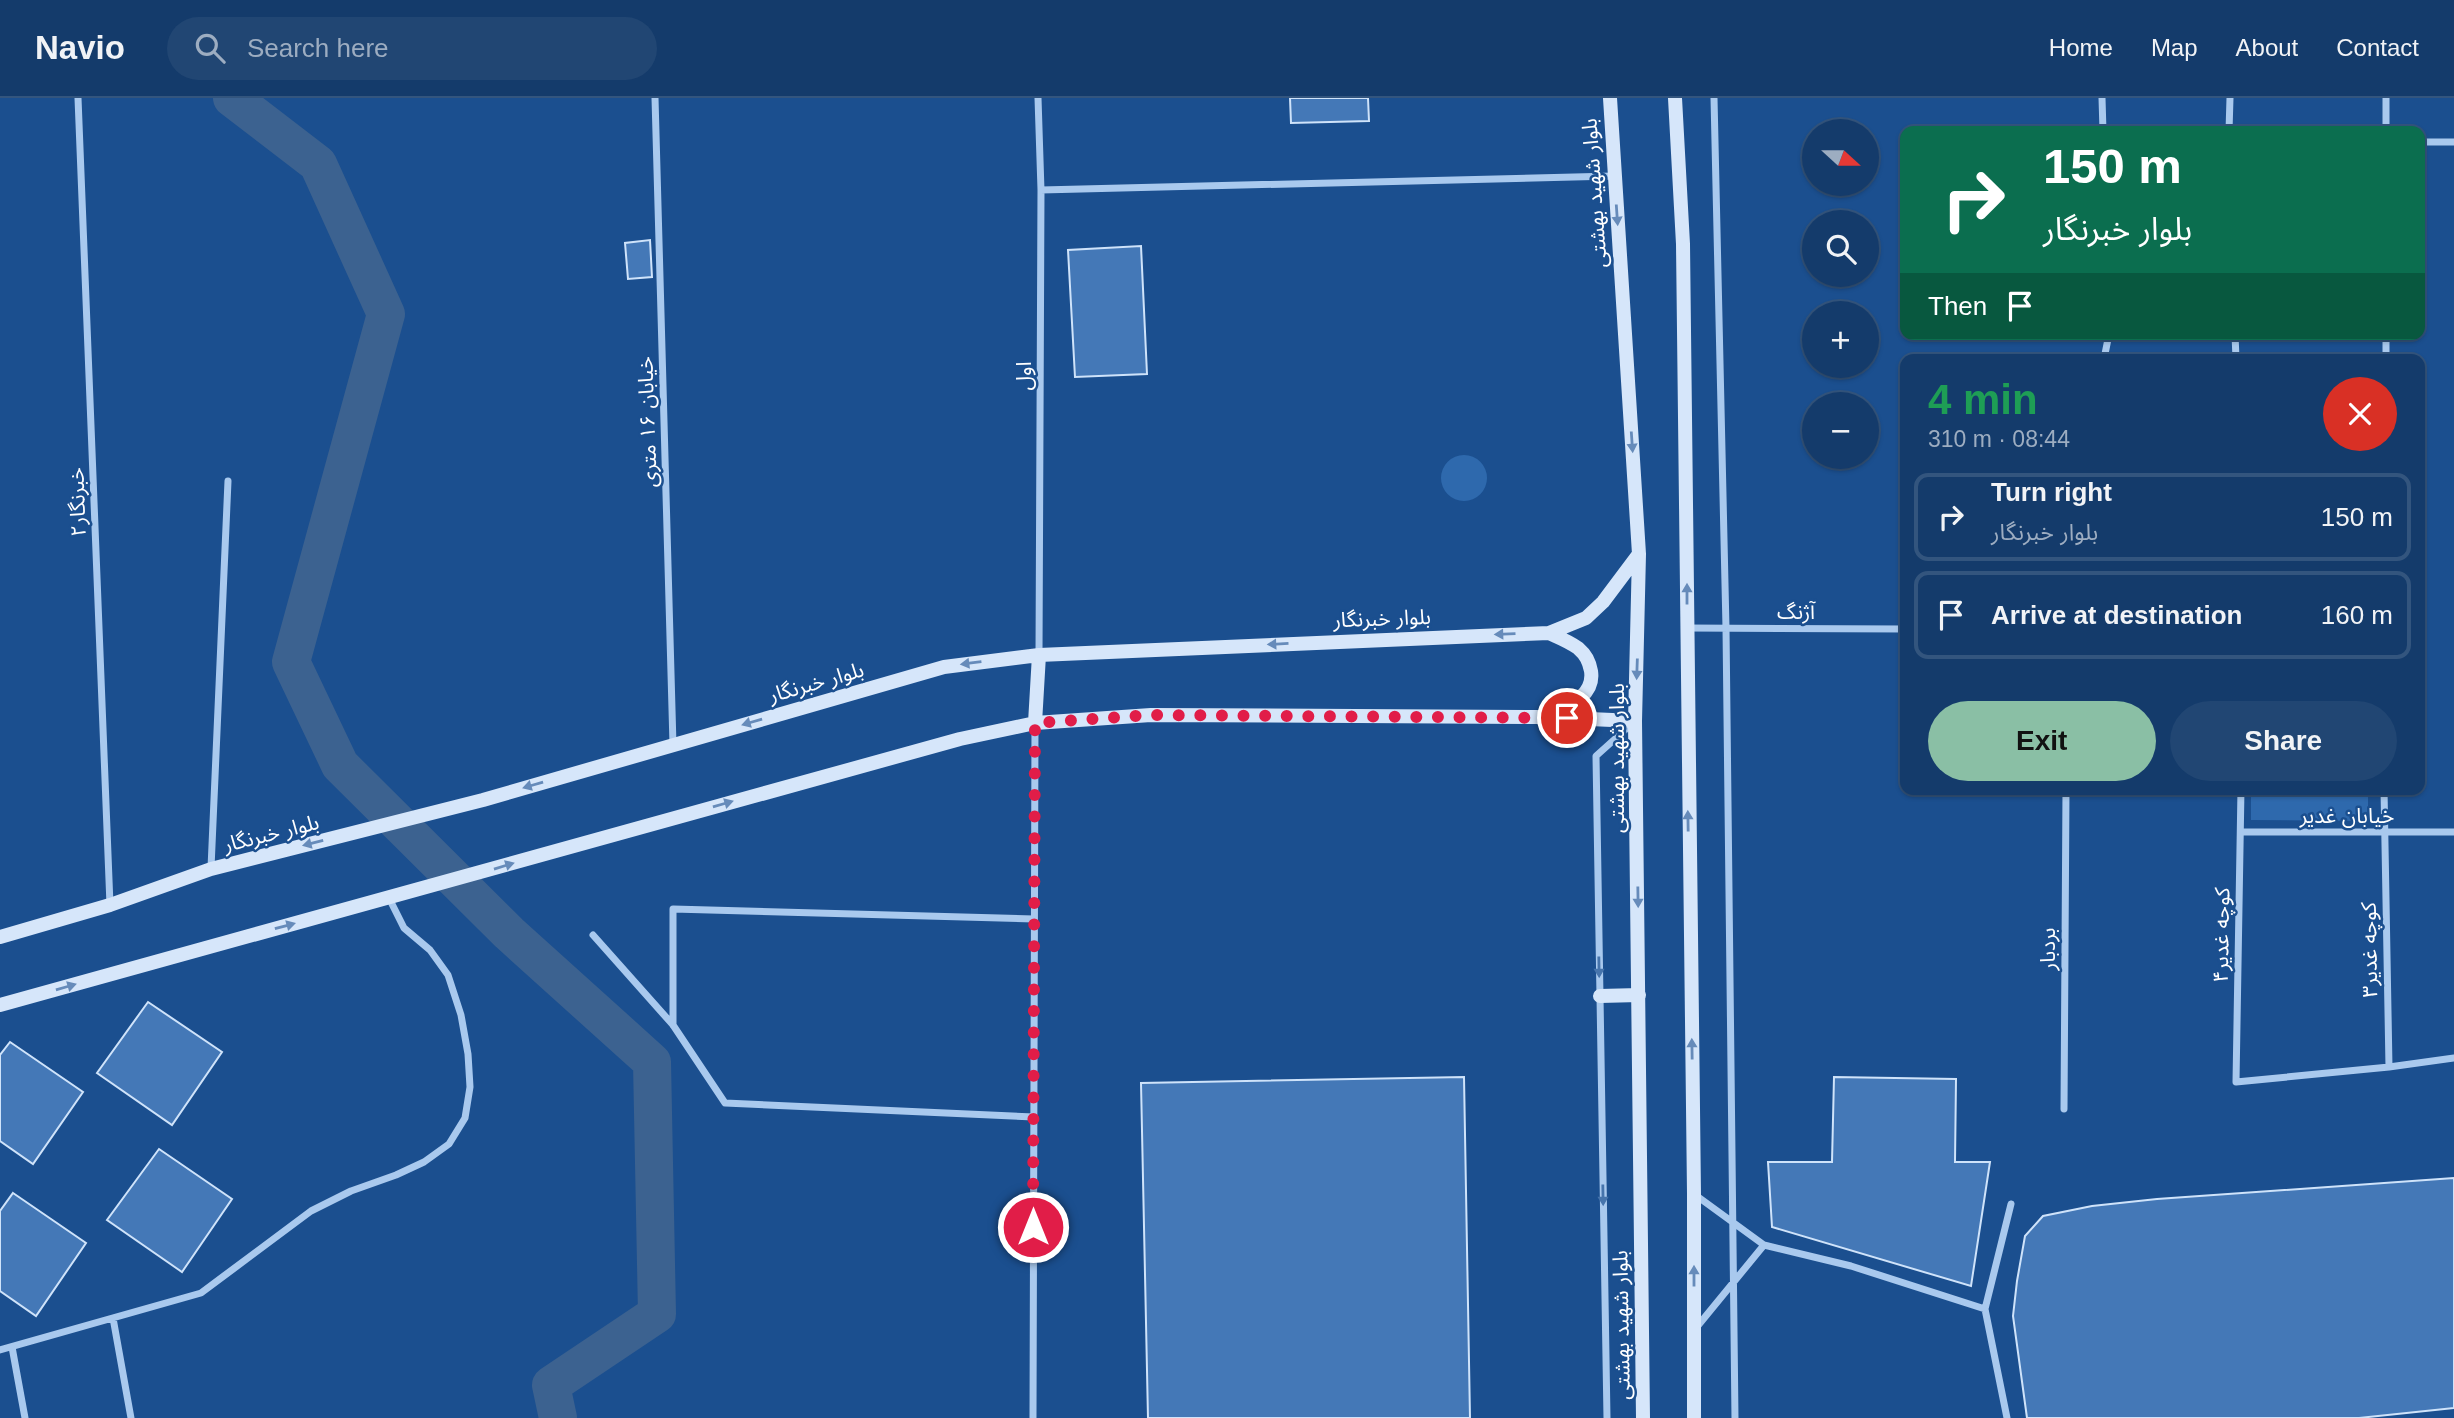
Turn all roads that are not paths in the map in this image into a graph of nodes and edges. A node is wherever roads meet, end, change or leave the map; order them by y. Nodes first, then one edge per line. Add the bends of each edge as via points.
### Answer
1 (78, 98) edge
2 (655, 98) edge
3 (1038, 98) edge
4 (1610, 98) edge
5 (1675, 98) edge
6 (1714, 98) edge
7 (2102, 98) edge
8 (2230, 98) edge
9 (2386, 98) edge
10 (2103, 126) edge
11 (2230, 126) edge
12 (2386, 126) edge
13 (2425, 142) edge
14 (2454, 142) edge
15 (1614, 176) junction
16 (1041, 190) junction
17 (228, 481) dead end
18 (1639, 554) junction
19 (1686, 628) junction
20 (1726, 628) junction
21 (1900, 629) edge
22 (1549, 633) junction
23 (1039, 654) junction
24 (1544, 717) junction
25 (1635, 721) junction
26 (1035, 723) junction
27 (673, 745) junction
28 (2066, 795) edge
29 (2242, 795) edge
30 (2384, 795) edge
31 (2241, 832) junction
32 (2384, 832) junction
33 (2454, 832) edge
34 (211, 869) junction
35 (389, 898) junction
36 (110, 905) junction
37 (1034, 919) junction
38 (593, 935) dead end
39 (0, 937) edge
40 (1639, 995) junction
41 (1600, 996) junction
42 (0, 1005) edge
43 (673, 1025) junction
44 (2454, 1058) edge
45 (2389, 1067) junction
46 (2064, 1109) dead end
47 (1034, 1117) junction
48 (1694, 1194) junction
49 (2011, 1204) dead end
50 (1733, 1222) junction
51 (1764, 1245) junction
52 (1734, 1281) junction
53 (1985, 1309) junction
54 (113, 1318) junction
55 (1694, 1331) junction
56 (12, 1347) junction
57 (0, 1350) edge
58 (25, 1418) edge
59 (131, 1418) edge
60 (1032, 1418) edge
61 (1607, 1418) edge
62 (1643, 1418) edge
63 (1694, 1418) edge
64 (1735, 1418) edge
65 (2007, 1418) edge

1 - 36 street, خبرنگار۲
2 - 27 street, خیابان ۱۶ متری
3 - 16 street, اول
4 - 15 main road, بلوار شهید بهشتی
19 -> 5 main road via 1683,244
6 - 20 street
7 - 10 street
8 - 11 street
9 - 12 street
13 - 14 street
15 - 16 street
15 -> 18 main road, بلوار شهید بهشتی
16 - 23 street, اول
17 - 34 street
18 - 22 main road, بلوار خبرنگار via 1586,618
18 -> 25 main road, بلوار شهید بهشتی
19 - 20 street, آژنگ
48 -> 19 main road
20 - 21 street, آژنگ
20 - 50 street
22 -> 23 main road, بلوار خبرنگار
22 - 24 main road via 1576,646 1588,659 1592,676 1587,692
23 - 26 main road
23 -> 27 main road, بلوار خبرنگار via 944,667
24 - 25 main road
24 - 26 main road via 1151,715
25 -> 40 main road, بلوار شهید بهشتی
25 -> 41 street via 1596,756
35 -> 26 main road via 960,738
26 - 37 street
27 -> 34 main road, بلوار خبرنگار via 483,800
28 - 46 street, بردبار
29 - 31 street, کوچه غدیر۴
30 - 32 street, کوچه غدیر۳
31 - 32 street, خیابان غدیر
31 - 45 street, کوچه غدیر۴ via 2236,1082
32 - 33 street, خیابان غدیر
32 - 45 street, کوچه غدیر۳
34 - 36 main road, بلوار خبرنگار
42 -> 35 main road
35 - 54 street via 404,928 430,950 448,975 461,1015 470,1087 465,1118 449,1144 424,1162 311,1211 201,1293
36 - 39 main road, بلوار خبرنگار
37 - 43 street via 673,909
37 - 47 street
38 - 43 street
40 - 41 main road
40 - 62 main road, بلوار شهید بهشتی
41 -> 61 street
43 - 47 street via 725,1103
44 - 45 street
47 - 60 street
48 - 50 street
55 -> 48 main road
49 - 53 street
50 - 51 street
50 - 52 street
51 - 52 street
51 - 53 street via 1851,1266
52 - 55 street
52 - 64 street
53 - 65 street
54 - 56 street
54 - 59 street
55 - 63 main road
56 - 57 street
56 - 58 street

